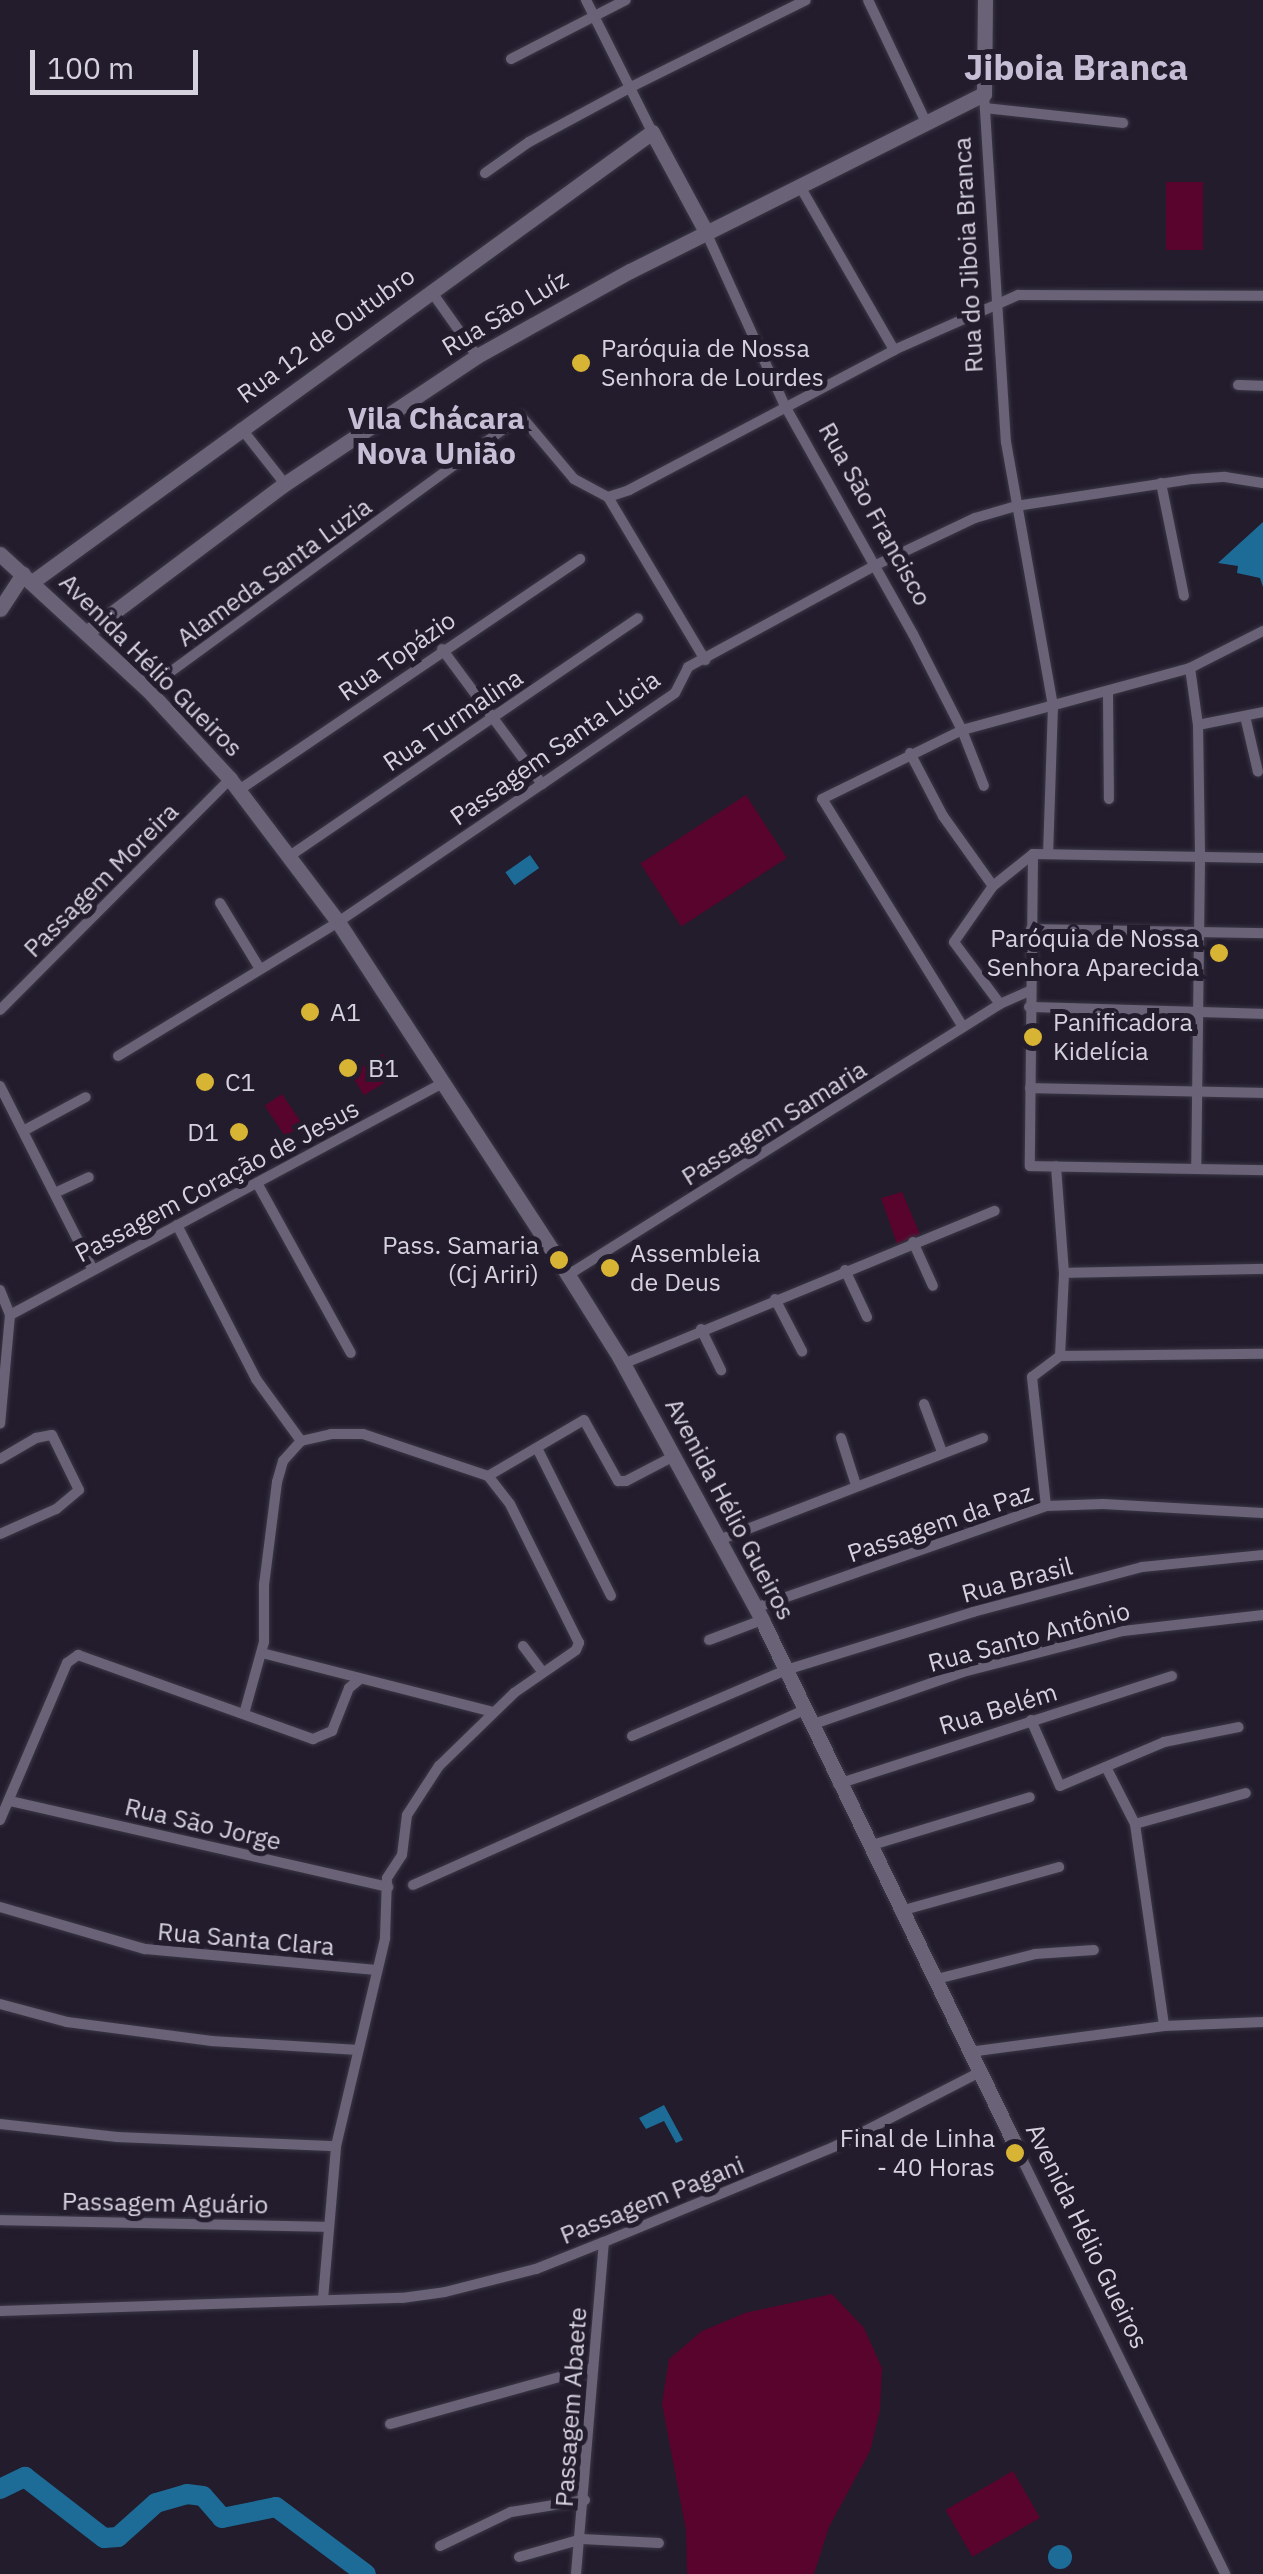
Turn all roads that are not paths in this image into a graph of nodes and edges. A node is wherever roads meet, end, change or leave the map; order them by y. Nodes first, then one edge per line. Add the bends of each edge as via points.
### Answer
1 (586, 0) edge
2 (626, 0) edge
3 (806, 0) edge
4 (868, 0) edge
5 (986, 0) edge
6 (595, 16) junction
7 (511, 59) dead end
8 (631, 88) junction
9 (984, 101) junction
10 (1124, 123) dead end
11 (927, 124) junction
12 (652, 132) junction
13 (485, 172) dead end
14 (801, 188) junction
15 (706, 232) junction
16 (430, 290) junction
17 (1263, 296) edge
18 (995, 304) junction
19 (894, 350) junction
20 (478, 356) junction
21 (1238, 385) dead end
22 (1263, 386) edge
23 (786, 406) junction
24 (240, 428) junction
25 (1161, 483) junction
26 (1263, 483) edge
27 (285, 484) junction
28 (608, 497) junction
29 (1016, 506) junction
30 (0, 554) edge
31 (580, 559) dead end
32 (876, 566) junction
33 (27, 578) junction
34 (1184, 596) dead end
35 (0, 609) edge
36 (638, 618) dead end
37 (1263, 631) edge
38 (86, 633) junction
39 (442, 649) junction
40 (705, 660) junction
41 (1190, 668) junction
42 (147, 689) junction
43 (1108, 694) junction
44 (1053, 706) junction
45 (1263, 712) edge
46 (1245, 716) junction
47 (492, 717) junction
48 (1198, 725) junction
49 (962, 730) junction
50 (910, 753) junction
51 (1258, 772) dead end
52 (235, 784) junction
53 (542, 784) junction
54 (984, 786) dead end
55 (1109, 800) dead end
56 (1033, 854) junction
57 (1048, 854) junction
58 (290, 855) junction
59 (1200, 858) junction
60 (1263, 858) edge
61 (993, 886) junction
62 (220, 903) dead end
63 (338, 922) junction
64 (1031, 929) junction
65 (1200, 932) junction
66 (1263, 933) edge
67 (260, 969) junction
68 (1029, 991) junction
69 (1000, 1004) junction
70 (1029, 1007) junction
71 (0, 1010) edge
72 (1200, 1012) junction
73 (1263, 1014) edge
74 (964, 1027) junction
75 (118, 1056) dead end
76 (444, 1082) junction
77 (0, 1086) edge
78 (1030, 1088) junction
79 (1198, 1092) junction
80 (1263, 1093) edge
81 (86, 1098) dead end
82 (25, 1130) junction
83 (1056, 1166) junction
84 (1196, 1168) junction
85 (1263, 1170) edge
86 (89, 1178) dead end
87 (257, 1182) junction
88 (57, 1192) junction
89 (995, 1211) dead end
90 (177, 1225) junction
91 (913, 1242) junction
92 (1263, 1269) edge
93 (93, 1270) junction
94 (845, 1270) junction
95 (1064, 1273) junction
96 (568, 1274) junction
97 (933, 1286) dead end
98 (0, 1290) edge
99 (775, 1299) junction
100 (10, 1315) junction
101 (867, 1318) dead end
102 (701, 1329) junction
103 (802, 1350) dead end
104 (352, 1354) dead end
105 (1263, 1354) edge
106 (1060, 1356) junction
107 (623, 1364) junction
108 (720, 1370) dead end
109 (924, 1404) dead end
110 (0, 1424) edge
111 (842, 1438) dead end
112 (982, 1438) dead end
113 (301, 1441) junction
114 (538, 1450) junction
115 (942, 1452) junction
116 (674, 1456) junction
117 (0, 1458) edge
118 (488, 1476) junction
119 (856, 1485) junction
120 (1046, 1506) junction
121 (1263, 1513) edge
122 (0, 1534) edge
123 (719, 1540) junction
124 (1263, 1556) edge
125 (611, 1596) dead end
126 (758, 1614) junction
127 (1263, 1615) edge
128 (709, 1640) dead end
129 (523, 1646) dead end
130 (262, 1653) junction
131 (542, 1670) junction
132 (786, 1670) junction
133 (1172, 1676) dead end
134 (360, 1678) junction
135 (494, 1712) junction
136 (244, 1714) junction
137 (807, 1718) junction
138 (1031, 1720) junction
139 (1239, 1727) dead end
140 (632, 1736) dead end
141 (1106, 1767) junction
142 (838, 1784) junction
143 (1246, 1793) dead end
144 (1030, 1798) dead end
145 (10, 1801) junction
146 (0, 1820) edge
147 (1135, 1824) junction
148 (869, 1846) junction
149 (1059, 1867) dead end
150 (413, 1885) dead end
151 (388, 1887) junction
152 (0, 1907) edge
153 (904, 1910) junction
154 (1094, 1950) dead end
155 (374, 1970) junction
156 (936, 1979) junction
157 (0, 2004) edge
158 (1263, 2022) edge
159 (1164, 2026) junction
160 (358, 2050) junction
161 (969, 2052) junction
162 (978, 2072) junction
163 (0, 2124) edge
164 (336, 2146) junction
165 (1018, 2152) joint
166 (0, 2220) edge
167 (330, 2226) junction
168 (604, 2242) junction
169 (322, 2299) junction
170 (0, 2312) edge
171 (592, 2368) junction
172 (390, 2424) dead end
173 (585, 2500) junction
174 (582, 2539) junction
175 (659, 2543) dead end
176 (440, 2546) dead end
177 (520, 2557) dead end
178 (576, 2574) edge
179 (1226, 2574) edge

1 - 6 street, Rua São Francisco
2 - 6 street
3 - 8 street
4 - 11 street
5 - 9 main road, Rua do Jiboia Branca
6 - 7 street
6 - 8 street, Rua São Francisco
8 - 12 street, Rua São Francisco
8 - 13 street
9 - 10 street
9 - 11 main road, Rua São Luíz
9 - 18 street, Rua do Jiboia Branca
11 - 14 main road, Rua São Luíz
12 - 15 main road, Rua São Francisco
12 - 16 main road, Rua 12 de Outubro
14 - 15 main road, Rua São Luíz
14 - 19 street
15 - 20 main road, Rua São Luíz
15 - 23 street, Rua São Francisco
16 - 20 street
16 - 24 main road, Rua 12 de Outubro
17 - 18 street via 1043,293
18 - 19 street
18 - 29 street, Rua do Jiboia Branca
19 - 23 street
20 - 27 main road, Rua São Luíz
21 - 22 street
23 - 28 street
23 - 32 street, Rua São Francisco
24 - 27 street
24 - 33 main road, Rua 12 de Outubro
25 - 26 street, Passagem Santa Lúcia via 1226,477
25 - 29 street, Passagem Santa Lúcia
25 - 34 street
27 - 38 main road, Rua São Luíz
28 - 40 street
28 - 42 street, Alameda Santa Luzia via 574,479 521,416
29 - 32 street, Passagem Santa Lúcia via 975,518
29 - 44 street, Rua do Jiboia Branca
30 - 33 main road, Avenida Hélio Gueiros
31 - 39 street, Rua Topázio
32 - 40 street, Passagem Santa Lúcia
32 - 49 street, Rua São Francisco
33 - 35 main road
33 - 38 main road, Avenida Hélio Gueiros
36 - 47 street, Rua Turmalina
37 - 41 street
38 - 42 main road, Avenida Hélio Gueiros
39 - 47 street
39 - 52 street, Rua Topázio
40 - 53 street, Passagem Santa Lúcia via 684,670 674,693
41 - 43 street
41 - 48 street
42 - 52 main road, Avenida Hélio Gueiros
43 - 44 street
43 - 55 street
44 - 49 street
44 - 57 street, Rua do Jiboia Branca
45 - 46 street
46 - 48 street
46 - 51 street
47 - 53 street
47 - 58 street, Rua Turmalina
48 - 59 street
49 - 50 street
49 - 54 street, Rua São Francisco
50 - 61 street via 951,829
50 - 74 street via 822,799
52 - 58 main road, Avenida Hélio Gueiros
52 - 71 street, Passagem Moreira
53 - 63 street, Passagem Santa Lúcia
56 - 57 street
56 - 61 street
56 - 64 street
57 - 59 street
58 - 63 main road, Avenida Hélio Gueiros
59 - 60 street
59 - 65 street
61 - 69 street via 954,942
62 - 67 street
63 - 67 street, Passagem Santa Lúcia
63 - 76 main road, Avenida Hélio Gueiros
64 - 65 street
64 - 68 street
65 - 66 street
65 - 72 street
67 - 75 street, Passagem Santa Lúcia
68 - 69 street, Passagem Samaria
68 - 70 street
69 - 74 street, Passagem Samaria
70 - 72 street
70 - 78 street
72 - 73 street
72 - 79 street
74 - 96 street, Passagem Samaria
76 - 87 street, Passagem Coração de Jesus
76 - 96 main road, Avenida Hélio Gueiros
77 - 82 street
78 - 79 street
78 - 83 street via 1027,1160 1030,1166
79 - 80 street
79 - 84 street
81 - 82 street
82 - 88 street
83 - 84 street
83 - 95 street
84 - 85 street
86 - 88 street
87 - 90 street, Passagem Coração de Jesus
87 - 104 street
88 - 93 street
89 - 91 street
90 - 93 street, Passagem Coração de Jesus
90 - 113 street via 256,1379
91 - 94 street
91 - 97 street
92 - 95 street
93 - 100 street, Passagem Coração de Jesus
94 - 99 street
94 - 101 street
95 - 106 street
96 - 107 main road, Avenida Hélio Gueiros
98 - 100 street
99 - 102 street
99 - 103 street
100 - 110 street
102 - 107 street
102 - 108 street
105 - 106 street
106 - 120 street via 1032,1378
107 - 116 main road, Avenida Hélio Gueiros
109 - 115 street
111 - 119 street
112 - 115 street
113 - 118 street via 363,1434
113 - 130 street via 283,1460 268,1546
114 - 116 street via 584,1420 618,1481
114 - 118 street
114 - 125 street
115 - 119 street
116 - 123 main road, Avenida Hélio Gueiros
117 - 122 street via 52,1435 79,1490
118 - 131 street via 510,1504 577,1638 576,1650
119 - 123 street
120 - 121 street, Passagem da Paz
120 - 126 street, Passagem da Paz
123 - 126 main road, Avenida Hélio Gueiros
124 - 132 street, Rua Brasil via 1142,1567
126 - 128 street, Passagem da Paz
126 - 132 main road, Avenida Hélio Gueiros
127 - 137 street, Rua Santo Antônio via 1122,1631
129 - 131 street
130 - 134 street
130 - 136 street
131 - 135 street
132 - 137 main road, Avenida Hélio Gueiros
132 - 140 street, Rua Brasil
133 - 138 street, Rua Belém
134 - 135 street
134 - 136 street via 322,1738
135 - 151 street via 416,1799
136 - 145 street via 78,1655 67,1663
137 - 142 main road, Avenida Hélio Gueiros
137 - 150 street, Rua Santo Antônio
138 - 141 street via 1060,1786
138 - 142 street, Rua Belém
139 - 141 street via 1164,1742
141 - 147 street
142 - 148 main road, Avenida Hélio Gueiros
143 - 147 street
144 - 148 street
145 - 146 street
145 - 151 street, Rua São Jorge
147 - 159 street
148 - 153 main road, Avenida Hélio Gueiros
149 - 153 street
151 - 155 street via 385,1938
152 - 155 street, Rua Santa Clara via 144,1949
153 - 156 main road, Avenida Hélio Gueiros
154 - 156 street via 1034,1954
155 - 160 street
156 - 161 main road, Avenida Hélio Gueiros
157 - 160 street via 67,2022 212,2041
158 - 159 street
159 - 161 street
160 - 164 street
161 - 162 main road, Avenida Hélio Gueiros
162 - 165 main road, Avenida Hélio Gueiros
162 - 168 street, Passagem Pagani via 836,2146
163 - 164 street via 117,2137
164 - 167 street
165 - 179 street, Avenida Hélio Gueiros
166 - 167 street, Passagem Aguário
167 - 169 street
168 - 169 street, Passagem Pagani via 445,2292
168 - 171 street, Passagem Abaete
169 - 170 street, Passagem Pagani
171 - 172 street
171 - 173 street, Passagem Abaete
173 - 174 street, Passagem Abaete
173 - 176 street via 511,2512
174 - 175 street
174 - 177 street
174 - 178 street, Passagem Abaete

